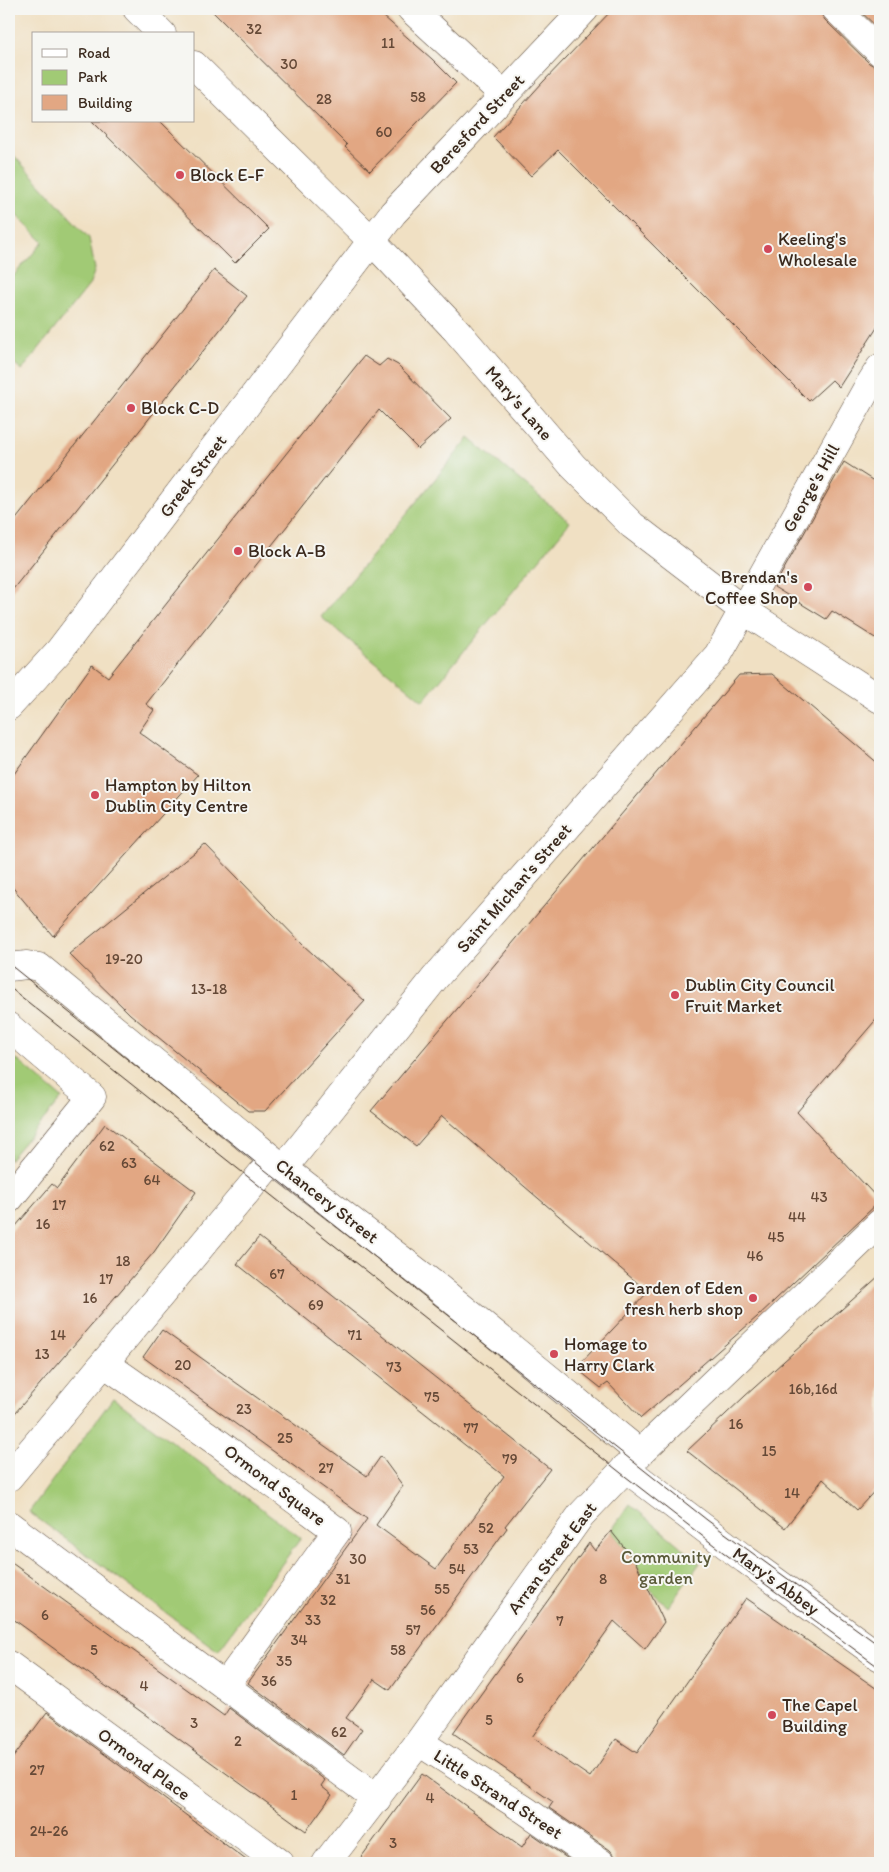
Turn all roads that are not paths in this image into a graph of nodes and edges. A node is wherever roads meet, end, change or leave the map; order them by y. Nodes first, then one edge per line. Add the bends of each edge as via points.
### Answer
1 (137, 9) edge
2 (412, 9) edge
3 (585, 9) edge
4 (836, 9) edge
5 (160, 32) edge
6 (880, 52) edge
7 (195, 66) edge
8 (504, 95) junction
9 (372, 241) junction
10 (880, 368) edge
11 (743, 610) junction
12 (880, 699) edge
13 (9, 706) edge
14 (9, 968) edge
15 (9, 1027) edge
16 (279, 1164) junction
17 (9, 1199) edge
18 (880, 1223) edge
19 (104, 1363) junction
20 (632, 1460) junction
21 (9, 1478) edge
22 (9, 1525) edge
23 (877, 1649) edge
24 (9, 1665) edge
25 (225, 1686) junction
26 (420, 1742) junction
27 (376, 1799) junction
28 (280, 1863) edge
29 (326, 1863) edge
30 (602, 1863) edge

1 - 5 street
2 - 8 street
3 - 8 street, Beresford Street
4 - 6 street
7 - 9 street, Mary's Lane
8 - 9 street, Beresford Street
9 - 11 street, Mary's Lane via 456,330 573,466 632,525
9 - 13 street, Greek Street via 60,651
10 - 11 street, George's Hill
11 - 12 street, Mary's Lane
11 - 16 street, Saint Michan's Street via 718,655 435,978
14 - 16 street, Chancery Street via 39,967
15 - 17 street via 92,1097
16 - 19 street
16 - 20 street, Chancery Street via 437,1287
18 - 20 street, Arran Street East
19 - 21 street
19 - 25 street, Ormond Square via 337,1531
20 - 23 street, Mary's Abbey via 746,1560
20 - 26 street, Arran Street East via 581,1515
22 - 25 street
24 - 28 street, Ormond Place
25 - 27 street
26 - 27 street, Arran Street East
26 - 30 street, Little Strand Street
27 - 29 street, Arran Street East

